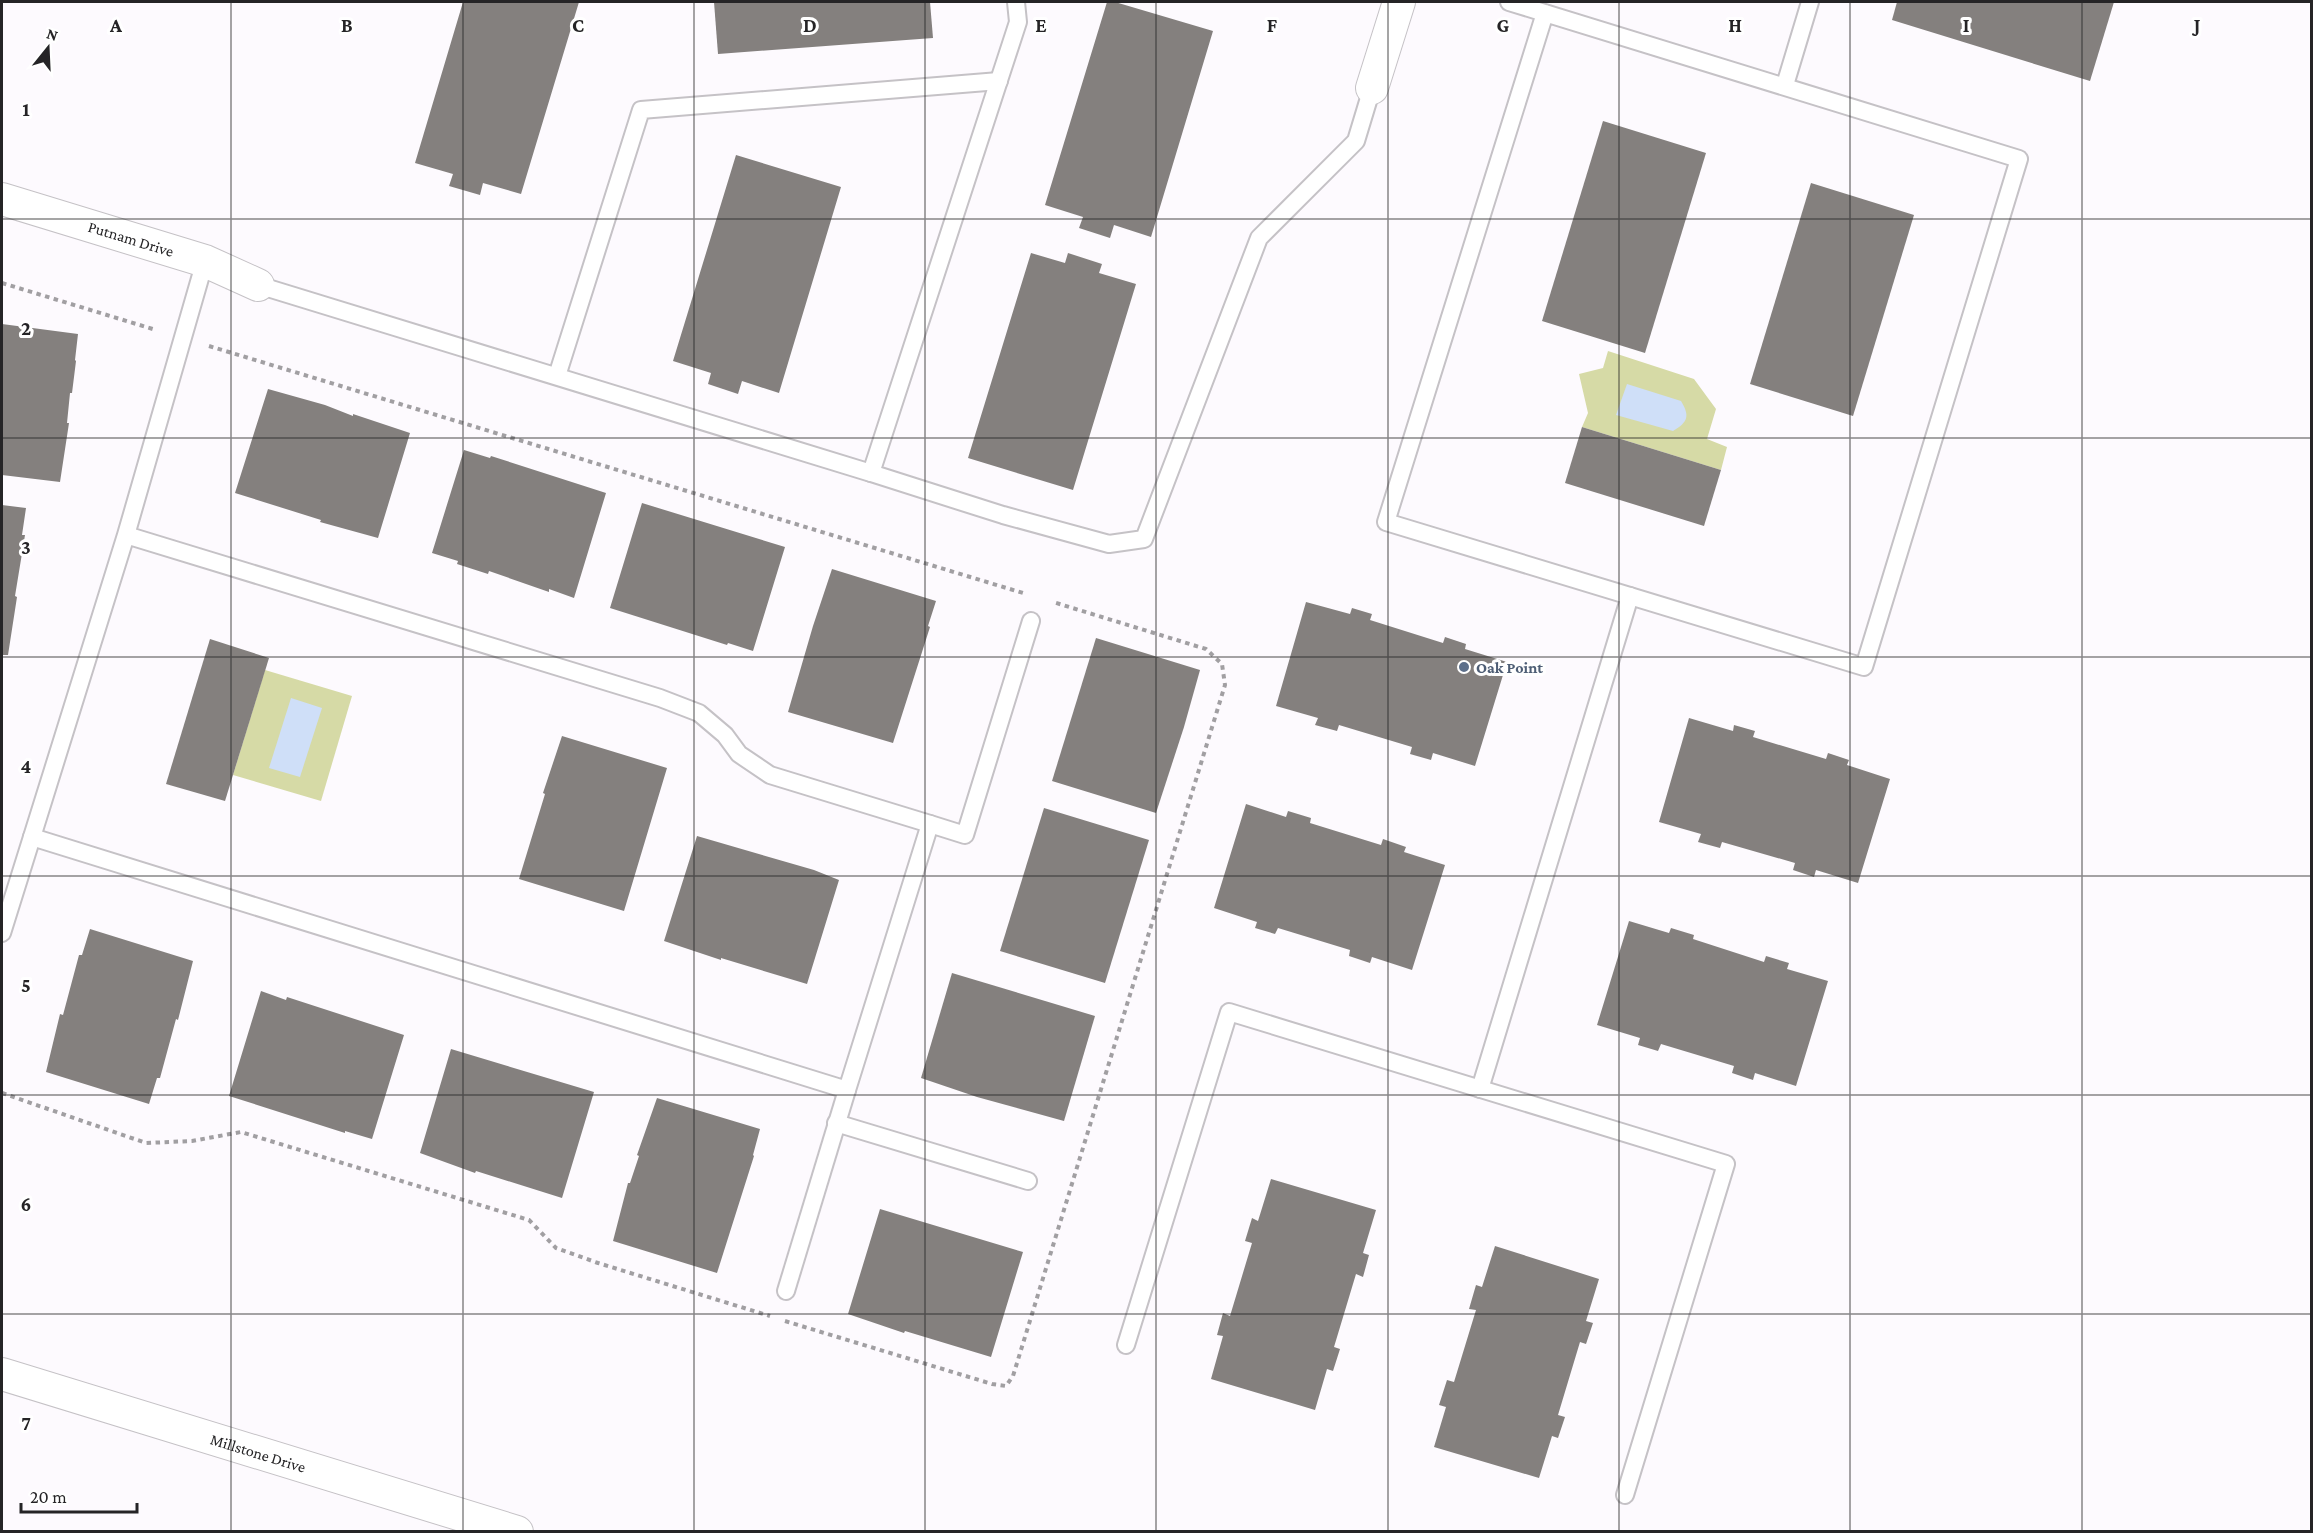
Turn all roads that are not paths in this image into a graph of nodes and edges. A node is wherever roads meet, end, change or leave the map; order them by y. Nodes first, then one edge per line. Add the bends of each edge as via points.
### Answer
1 (1016, 2) edge
2 (1399, 2) edge
3 (1509, 2) edge
4 (1810, 2) edge
5 (1545, 13) junction
6 (999, 81) junction
7 (1785, 85) junction
8 (1372, 88) joint
9 (2, 199) edge
10 (205, 261) junction
11 (258, 285) joint
12 (557, 376) junction
13 (871, 473) junction
14 (126, 535) junction
15 (1630, 596) junction
16 (1031, 621) dead end
17 (930, 824) junction
18 (32, 837) junction
19 (2, 933) edge
20 (1480, 1089) junction
21 (847, 1090) junction
22 (836, 1123) junction
23 (1028, 1181) dead end
24 (786, 1291) dead end
25 (1126, 1345) dead end
26 (2, 1374) edge
27 (1625, 1495) dead end
28 (517, 1532) edge

1 - 6 lane via 1018,22
2 - 8 street
3 - 5 lane
4 - 7 lane
5 - 7 lane
5 - 15 lane via 1386,522
6 - 12 lane via 641,110
6 - 13 lane
7 - 15 lane via 2019,159 1864,667
8 - 13 lane via 1356,141 1259,238 1144,539 1109,544
9 - 10 street, Putnam Drive
10 - 11 street, Putnam Drive
10 - 14 lane
11 - 12 lane
12 - 13 lane
14 - 17 lane via 660,698 699,713 740,754 770,776
14 - 18 lane
15 - 20 lane
16 - 17 lane via 965,835
17 - 21 lane
18 - 19 lane
18 - 21 lane
20 - 25 lane via 1229,1012
20 - 27 lane via 1726,1164
21 - 22 lane
22 - 23 lane
22 - 24 lane
26 - 28 street, Millstone Drive

